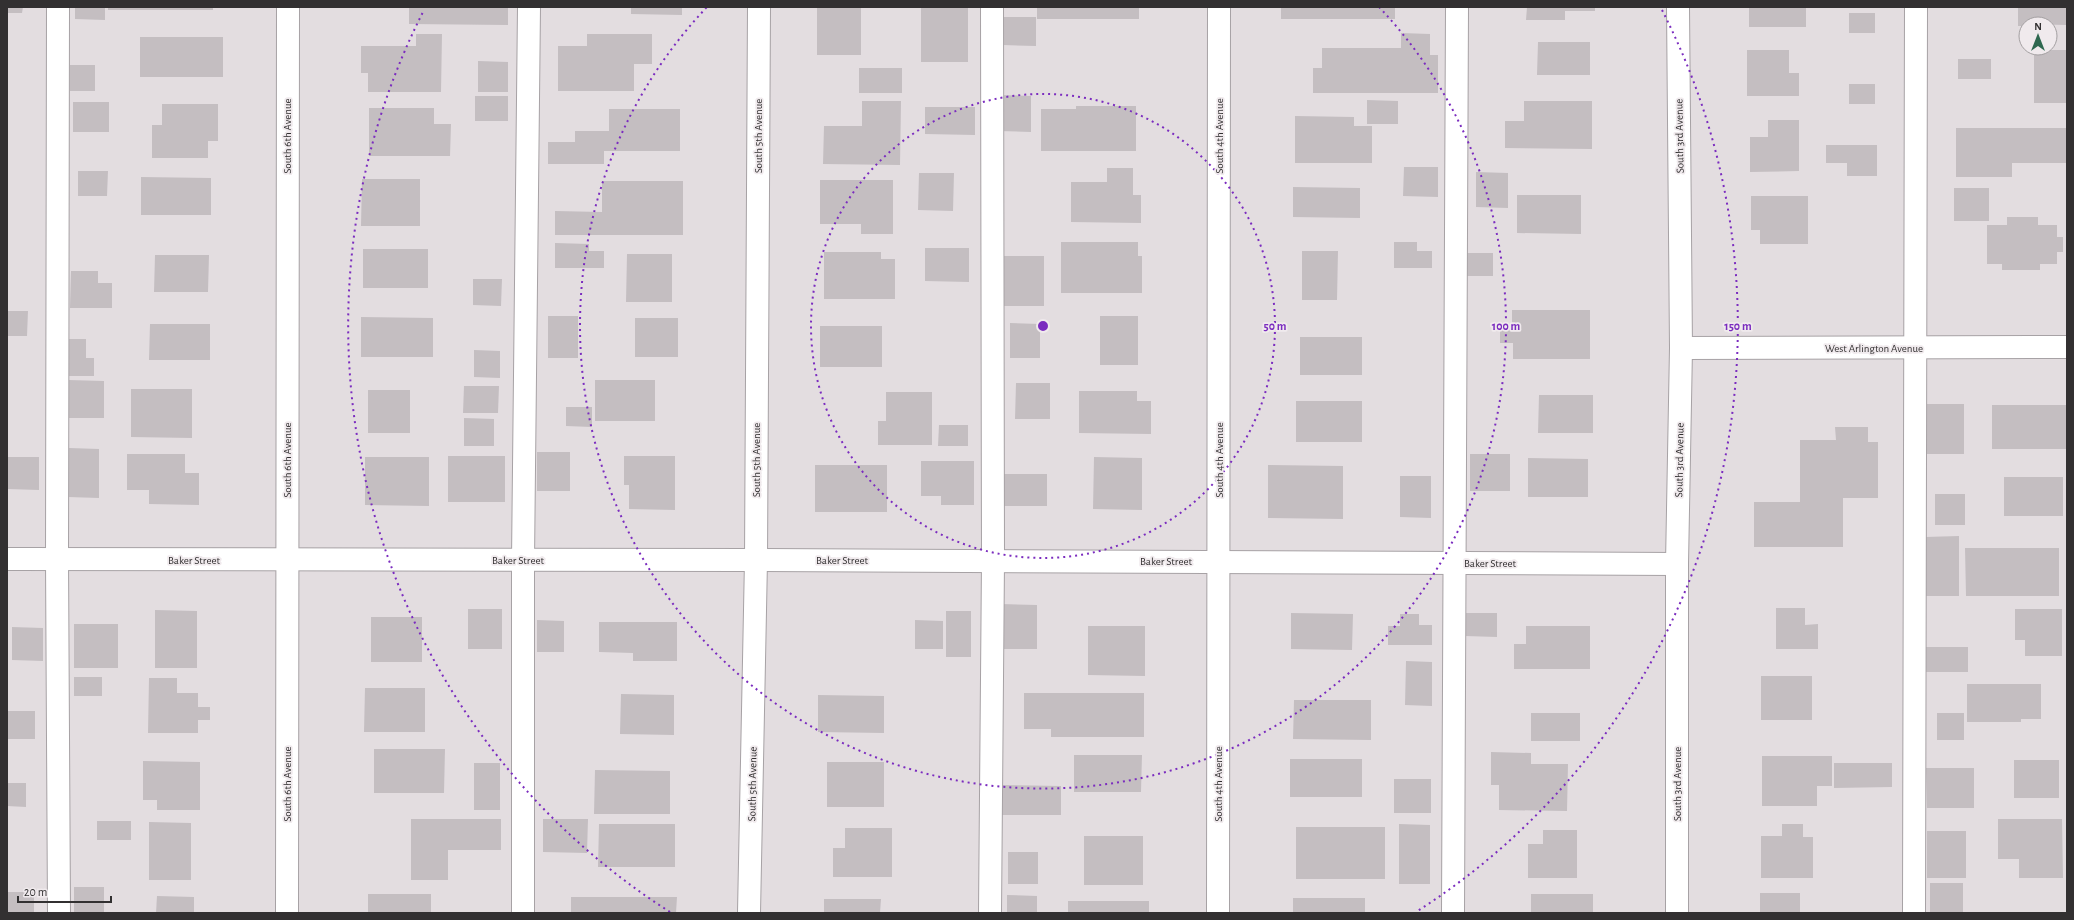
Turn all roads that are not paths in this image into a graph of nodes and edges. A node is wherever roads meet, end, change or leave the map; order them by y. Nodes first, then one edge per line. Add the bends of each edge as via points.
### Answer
1 (58, 7) edge
2 (288, 7) edge
3 (530, 7) edge
4 (759, 7) edge
5 (992, 7) edge
6 (1219, 7) edge
7 (1456, 7) edge
8 (1678, 7) edge
9 (1916, 7) edge
10 (1915, 347) junction
11 (2067, 347) edge
12 (1681, 348) junction
13 (7, 559) edge
14 (57, 560) junction
15 (286, 560) junction
16 (523, 560) junction
17 (756, 560) junction
18 (993, 560) junction
19 (1219, 562) junction
20 (1455, 563) junction
21 (1677, 564) junction
22 (58, 913) edge
23 (287, 913) edge
24 (523, 913) edge
25 (749, 913) edge
26 (990, 913) edge
27 (1218, 913) edge
28 (1453, 913) edge
29 (1677, 913) edge
30 (1914, 913) edge

1 - 14 street
2 - 15 street, South 6th Avenue
3 - 16 street
4 - 17 street, South 5th Avenue
5 - 18 street
6 - 19 street, South 4th Avenue
7 - 20 street
8 - 12 street, South 3rd Avenue
9 - 10 street
10 - 11 street, West Arlington Avenue
10 - 12 street, West Arlington Avenue
10 - 30 street
12 - 21 street, South 3rd Avenue
13 - 14 street, Baker Street
14 - 15 street, Baker Street
14 - 22 street
15 - 16 street, Baker Street
15 - 23 street, South 6th Avenue
16 - 17 street, Baker Street
16 - 24 street
17 - 18 street, Baker Street
17 - 25 street, South 5th Avenue
18 - 19 street, Baker Street
18 - 26 street
19 - 20 street, Baker Street
19 - 27 street, South 4th Avenue
20 - 21 street, Baker Street
20 - 28 street
21 - 29 street, South 3rd Avenue

